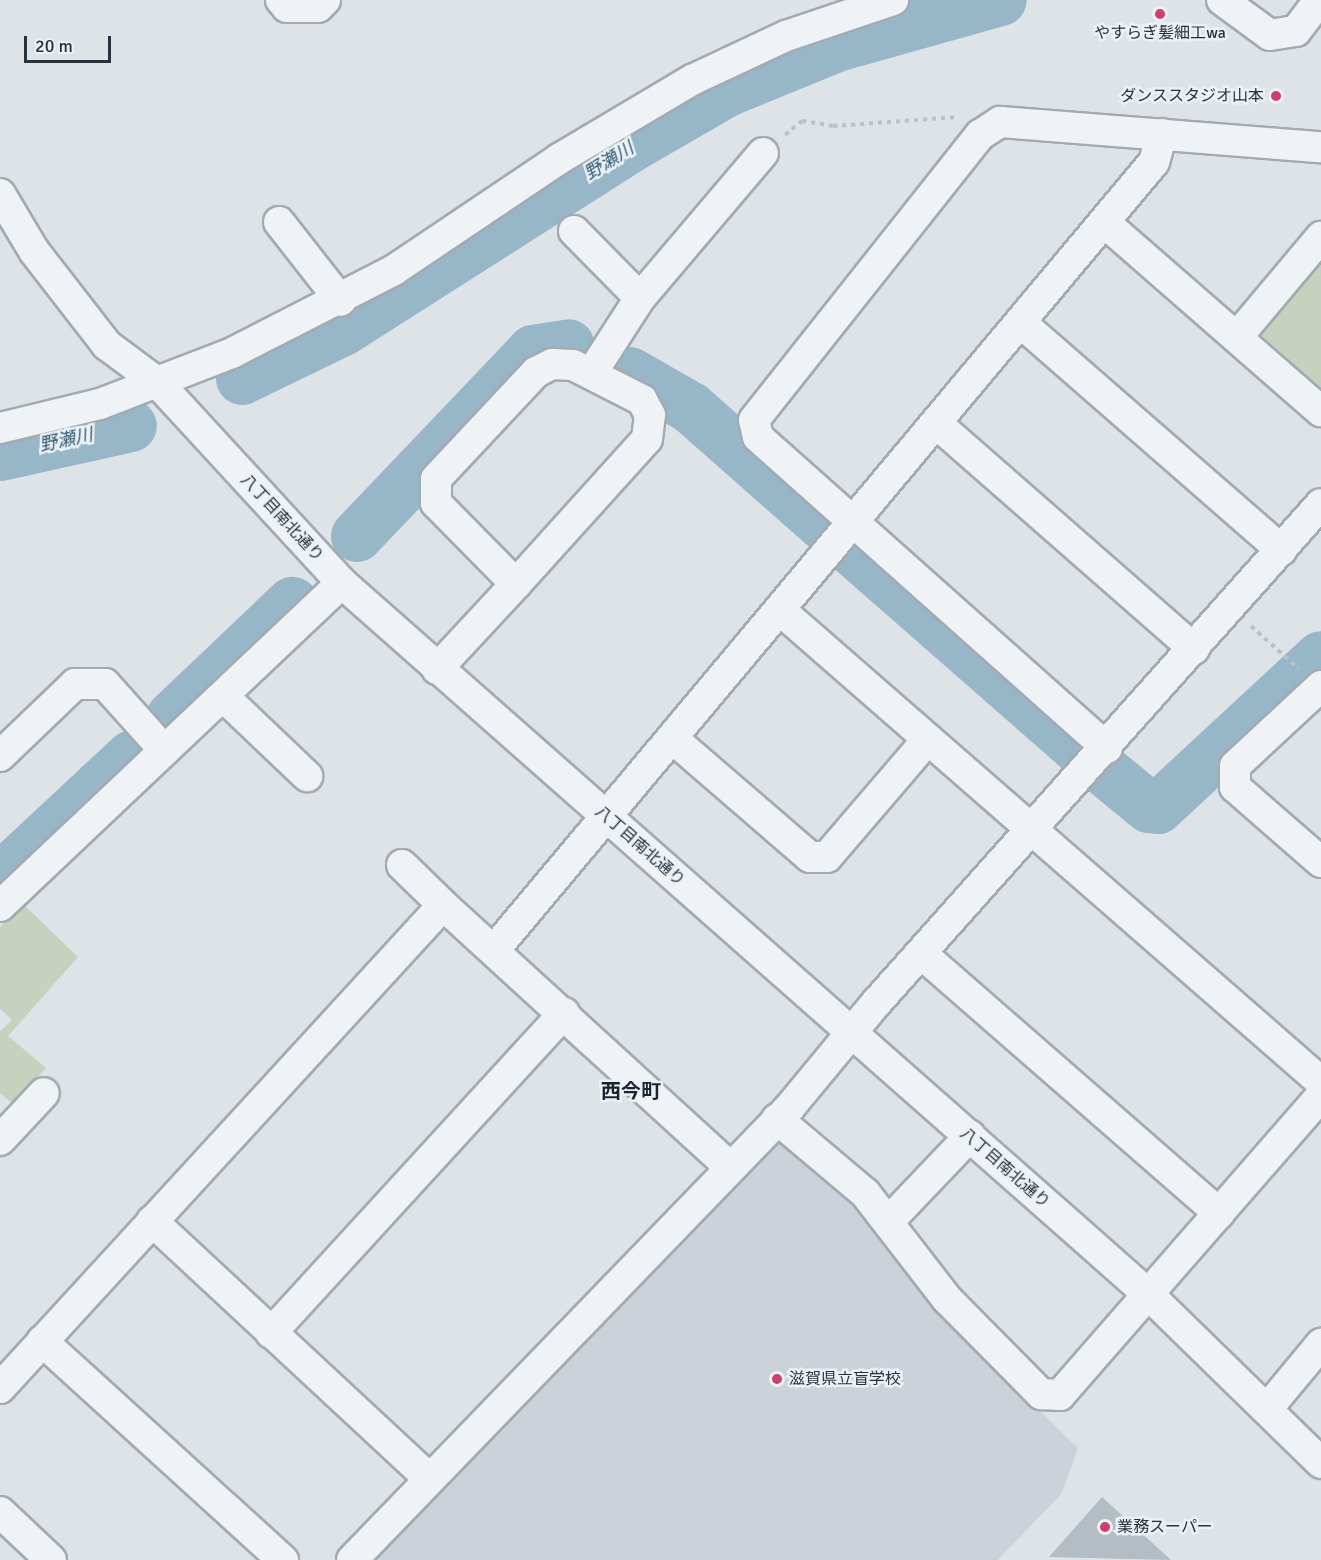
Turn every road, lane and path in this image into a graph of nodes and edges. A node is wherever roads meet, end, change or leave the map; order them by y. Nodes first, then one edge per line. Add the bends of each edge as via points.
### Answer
1 (281, 0) edge
2 (325, 0) edge
3 (892, 0) edge
4 (1222, 0) edge
5 (1319, 0) edge
6 (991, 128) junction
7 (1162, 135) junction
8 (1321, 147) edge
9 (763, 153) joint
10 (0, 194) edge
11 (279, 222) dead end
12 (1104, 222) junction
13 (574, 231) dead end
14 (1321, 237) edge
15 (640, 298) junction
16 (341, 301) junction
17 (1020, 322) junction
18 (1237, 337) junction
19 (591, 374) junction
20 (158, 383) junction
21 (1321, 411) edge
22 (936, 423) junction
23 (0, 428) edge
24 (1321, 504) edge
25 (851, 522) junction
26 (1281, 550) junction
27 (342, 583) junction
28 (516, 584) junction
29 (1230, 608) junction
30 (780, 610) junction
31 (1194, 649) junction
32 (437, 669) junction
33 (1310, 677) edge
34 (224, 697) junction
35 (672, 738) junction
36 (928, 739) junction
37 (1107, 748) junction
38 (164, 750) junction
39 (0, 756) edge
40 (307, 776) dead end
41 (605, 815) junction
42 (1034, 831) junction
43 (1321, 862) edge
44 (402, 865) dead end
45 (443, 904) junction
46 (0, 906) edge
47 (495, 949) junction
48 (923, 954) junction
49 (564, 1013) junction
50 (853, 1034) junction
51 (1321, 1082) edge
52 (44, 1093) dead end
53 (1321, 1096) edge
54 (777, 1119) junction
55 (970, 1137) junction
56 (0, 1140) edge
57 (729, 1166) junction
58 (1219, 1213) junction
59 (152, 1221) junction
60 (888, 1222) junction
61 (1148, 1294) junction
62 (271, 1333) junction
63 (42, 1341) junction
64 (1321, 1344) edge
65 (0, 1388) edge
66 (1268, 1409) junction
67 (1321, 1462) edge
68 (429, 1478) junction
69 (0, 1512) edge
70 (51, 1560) edge
71 (283, 1560) edge
72 (352, 1560) edge

1 - 2 street via 287,7 318,7
3 - 16 street via 786,36 692,80 559,159
4 - 5 street via 1270,35 1296,31
6 - 7 street via 1000,122
6 - 9 path via 981,115 833,126 802,121
6 - 25 street via 980,135 754,420 758,437
7 - 8 street
7 - 12 street via 1154,162
9 - 15 street
10 - 20 street, 八丁目南北通り via 34,251 106,345
11 - 16 street
12 - 17 street
12 - 18 street
13 - 15 street
14 - 18 street
15 - 19 street
16 - 20 street
17 - 22 street
17 - 26 street
18 - 21 street
19 - 28 street via 642,400 650,415 647,439
19 - 28 street via 573,365 552,363 536,372 436,479 436,503
20 - 23 street via 100,404
20 - 27 street, 八丁目南北通り
22 - 25 street
22 - 31 street
24 - 26 street
25 - 30 street
25 - 37 street
26 - 29 street
27 - 32 street, 八丁目南北通り
27 - 34 street
28 - 32 street
29 - 31 street
29 - 33 path
30 - 35 street
30 - 36 street
31 - 37 street
32 - 41 street, 八丁目南北通り
33 - 43 street via 1235,766 1235,787
34 - 38 street
34 - 40 street
35 - 36 street via 810,857 827,857
35 - 41 street
36 - 42 street
37 - 42 street
38 - 39 street via 105,684 75,684
38 - 46 street
41 - 47 street
41 - 50 street, 八丁目南北通り
42 - 48 street
42 - 51 street
44 - 45 street
45 - 47 street
45 - 59 street
47 - 49 street
48 - 50 street
48 - 58 street
49 - 57 street
49 - 62 street
50 - 54 street
50 - 55 street, 八丁目南北通り
52 - 56 street
53 - 58 street
54 - 57 street
54 - 60 street via 847,1175
55 - 60 street
55 - 61 street, 八丁目南北通り
57 - 68 street
58 - 61 street
59 - 62 street
59 - 63 street
60 - 61 street via 947,1299 1041,1394 1060,1395
61 - 66 street, 八丁目南北通り
62 - 68 street
63 - 65 street
63 - 71 street
64 - 66 street
66 - 67 street, 八丁目南北通り
68 - 72 street
69 - 70 street

